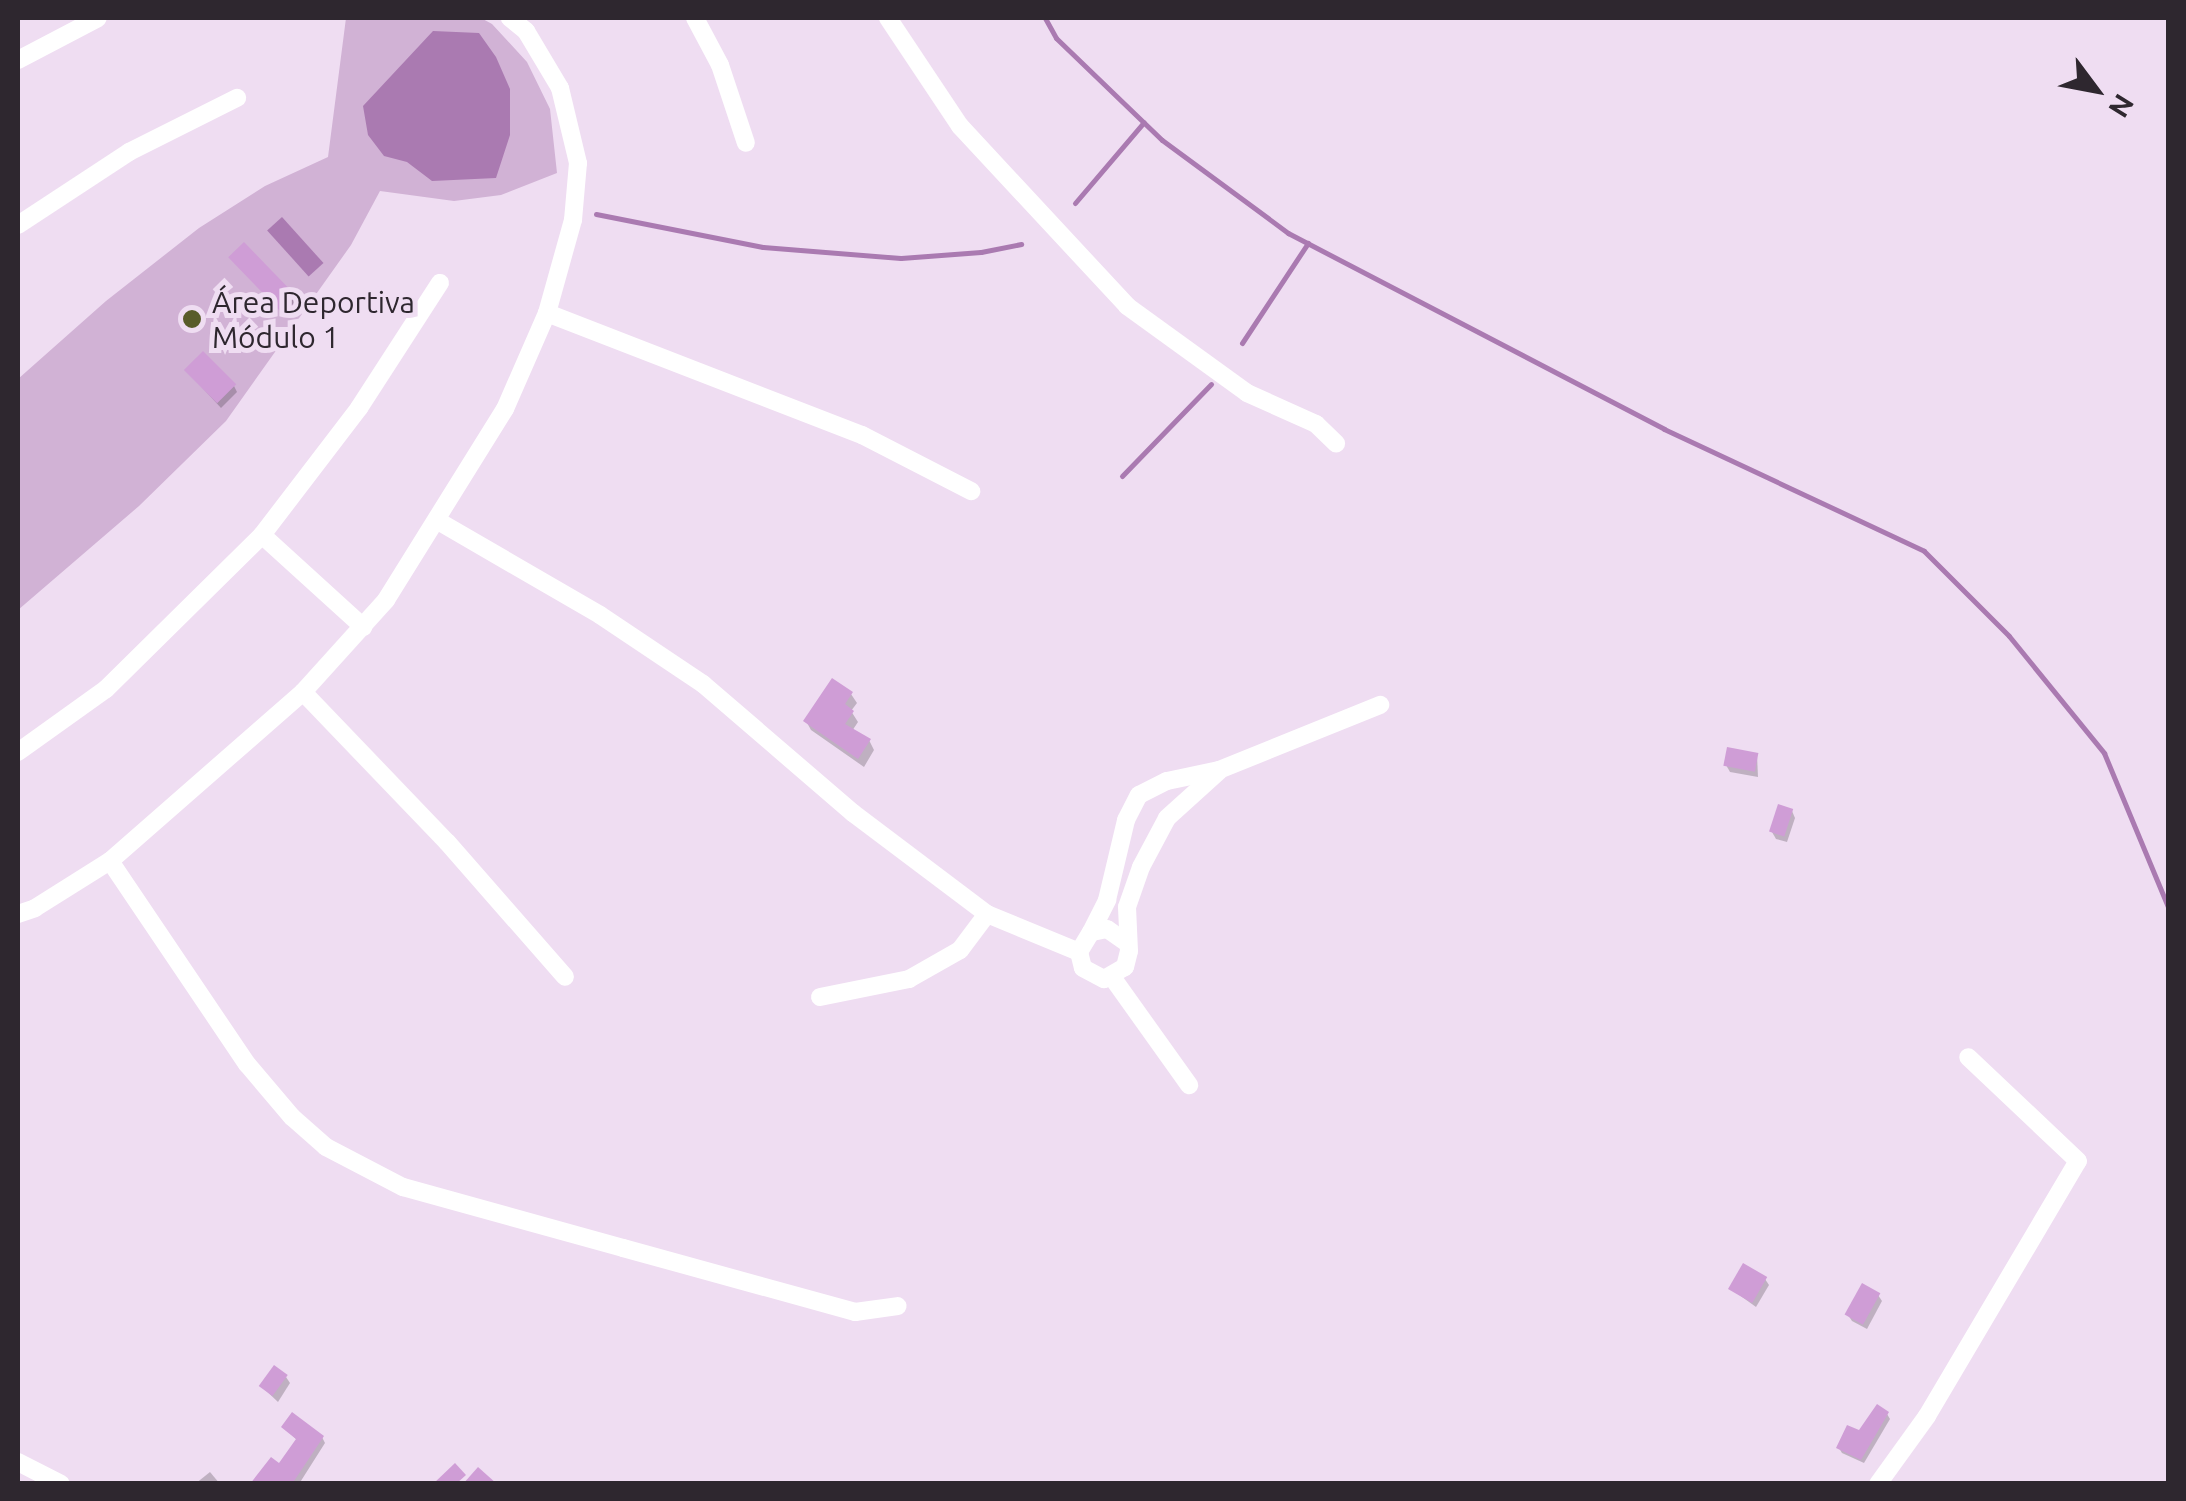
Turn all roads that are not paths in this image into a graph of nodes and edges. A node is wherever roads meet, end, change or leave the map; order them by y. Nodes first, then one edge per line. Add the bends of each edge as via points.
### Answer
1 (98, 18) edge
2 (510, 18) edge
3 (695, 18) edge
4 (888, 18) edge
5 (532, 24) edge
6 (18, 60) edge
7 (236, 98) dead end
8 (746, 143) dead end
9 (18, 225) edge
10 (440, 283) dead end
11 (546, 312) junction
12 (1336, 443) dead end
13 (972, 491) dead end
14 (438, 521) junction
15 (262, 535) junction
16 (363, 626) junction
17 (303, 692) junction
18 (1380, 705) dead end
19 (18, 752) edge
20 (1219, 770) junction
21 (110, 860) junction
22 (18, 914) edge
23 (987, 914) junction
24 (1092, 932) junction
25 (1126, 943) junction
26 (1078, 952) junction
27 (565, 977) dead end
28 (1112, 978) junction
29 (820, 996) dead end
30 (1968, 1058) dead end
31 (1189, 1086) dead end
32 (898, 1306) dead end
33 (18, 1462) edge
34 (61, 1484) edge
35 (1878, 1484) edge

1 - 6 street
2 - 5 street
3 - 8 street via 720,65
4 - 12 street via 960,126 1127,306 1247,393 1316,424
5 - 11 street via 560,88 578,163 573,220
7 - 9 street via 129,152
10 - 15 street via 359,408
11 - 13 street via 862,435
11 - 14 street via 505,409
14 - 16 street
14 - 23 street via 703,684 853,813
15 - 16 street
15 - 19 street via 106,689
16 - 17 street
17 - 21 street
17 - 27 street
18 - 20 street
20 - 24 street via 1168,781 1139,796
20 - 25 street via 1167,818 1141,867 1128,907
21 - 22 street
21 - 32 street via 247,1064 326,1147 402,1187 512,1218 855,1312
23 - 26 street
23 - 29 street via 960,950 909,979
24 - 25 street via 1115,931
24 - 26 street
25 - 28 street via 1128,959
26 - 28 street via 1088,974
28 - 31 street
30 - 35 street via 2078,1161 1926,1416
33 - 34 street

